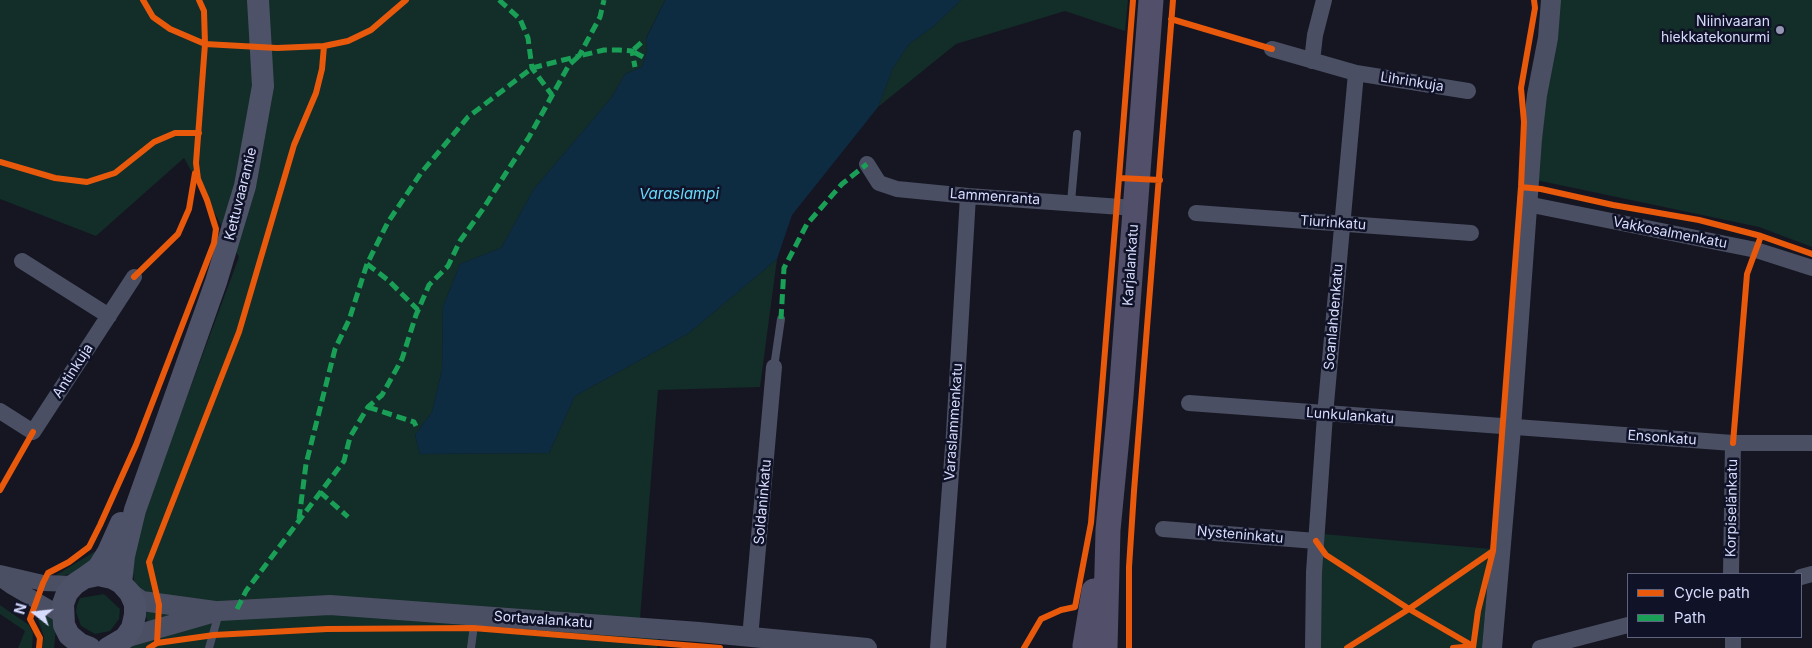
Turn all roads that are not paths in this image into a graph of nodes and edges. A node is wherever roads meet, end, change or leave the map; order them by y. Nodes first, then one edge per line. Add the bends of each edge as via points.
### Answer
1 (258, 0) edge
2 (1151, 0) edge
3 (1324, 0) edge
4 (1551, 0) edge
5 (1272, 49) dead end
6 (1312, 61) junction
7 (1356, 73) junction
8 (1468, 91) dead end
9 (1077, 134) dead end
10 (867, 164) dead end
11 (968, 196) junction
12 (1071, 202) junction
13 (1527, 204) junction
14 (1135, 208) junction
15 (1196, 213) dead end
16 (1342, 223) junction
17 (1470, 233) dead end
18 (22, 261) dead end
19 (1812, 268) edge
20 (134, 277) dead end
21 (109, 316) junction
22 (780, 318) dead end
23 (774, 367) joint
24 (180, 381) junction
25 (1189, 404) dead end
26 (0, 411) edge
27 (1325, 415) junction
28 (1512, 428) junction
29 (1732, 443) junction
30 (1812, 443) edge
31 (1163, 529) dead end
32 (1316, 541) junction
33 (0, 573) edge
34 (1731, 573) edge
35 (0, 578) edge
36 (80, 581) junction
37 (125, 588) junction
38 (219, 611) junction
39 (475, 615) junction
40 (62, 620) junction
41 (1627, 625) edge
42 (750, 638) junction
43 (117, 643) edge
44 (62, 648) edge
45 (90, 648) edge
46 (209, 648) edge
47 (471, 648) edge
48 (867, 648) edge
49 (938, 648) edge
50 (1092, 648) edge
51 (1313, 648) edge
52 (1492, 648) edge
53 (1540, 648) edge

1 - 24 main road, Kettuvaarantie via 263,86 245,186 216,282
2 - 14 main road, Karjalankatu
3 - 6 street via 1314,35
4 - 13 street via 1548,38 1536,95
5 - 6 street
6 - 7 street
7 - 8 street, Lihrinkuja
7 - 16 street, Soanlahdenkatu
9 - 12 lane
10 - 11 street, Lammenranta via 879,183 887,186
11 - 12 street, Lammenranta
11 - 49 street, Varaslammenkatu
12 - 14 street, Lammenranta
13 - 19 street, Vakkosalmenkatu via 1756,250
13 - 28 street
14 - 50 main road, Karjalankatu via 1108,530
15 - 16 street, Tiurinkatu
16 - 17 street, Tiurinkatu
16 - 27 street, Soanlahdenkatu
18 - 21 street
20 - 21 street, Antinkuja
21 - 26 street, Antinkuja via 33,432
22 - 23 lane
23 - 42 street, Soldaninkatu
24 - 36 main road, Kettuvaarantie via 108,552 98,568
24 - 37 main road, Kettuvaarantie via 135,510 124,556
25 - 27 street, Lunkulankatu
27 - 28 street, Lunkulankatu
27 - 32 street, Soanlahdenkatu
28 - 29 street, Ensonkatu
28 - 52 street
29 - 30 street, Ensonkatu
29 - 34 street, Korpiselänkatu
31 - 32 street, Nysteninkatu
32 - 51 street, Soanlahdenkatu
33 - 36 street via 44,583
35 - 40 street
36 - 37 main road via 98,575 112,578
36 - 40 main road via 67,593
37 - 38 street, Sortavalankatu via 142,601
37 - 43 main road, Kettuvaarantie via 136,615 132,628
38 - 39 street, Sortavalankatu via 330,605
38 - 43 street, Sortavalankatu
38 - 46 lane
39 - 42 street, Sortavalankatu
39 - 47 lane
40 - 44 main road
40 - 45 main road via 69,635
41 - 53 street
42 - 48 street, Sortavalankatu

